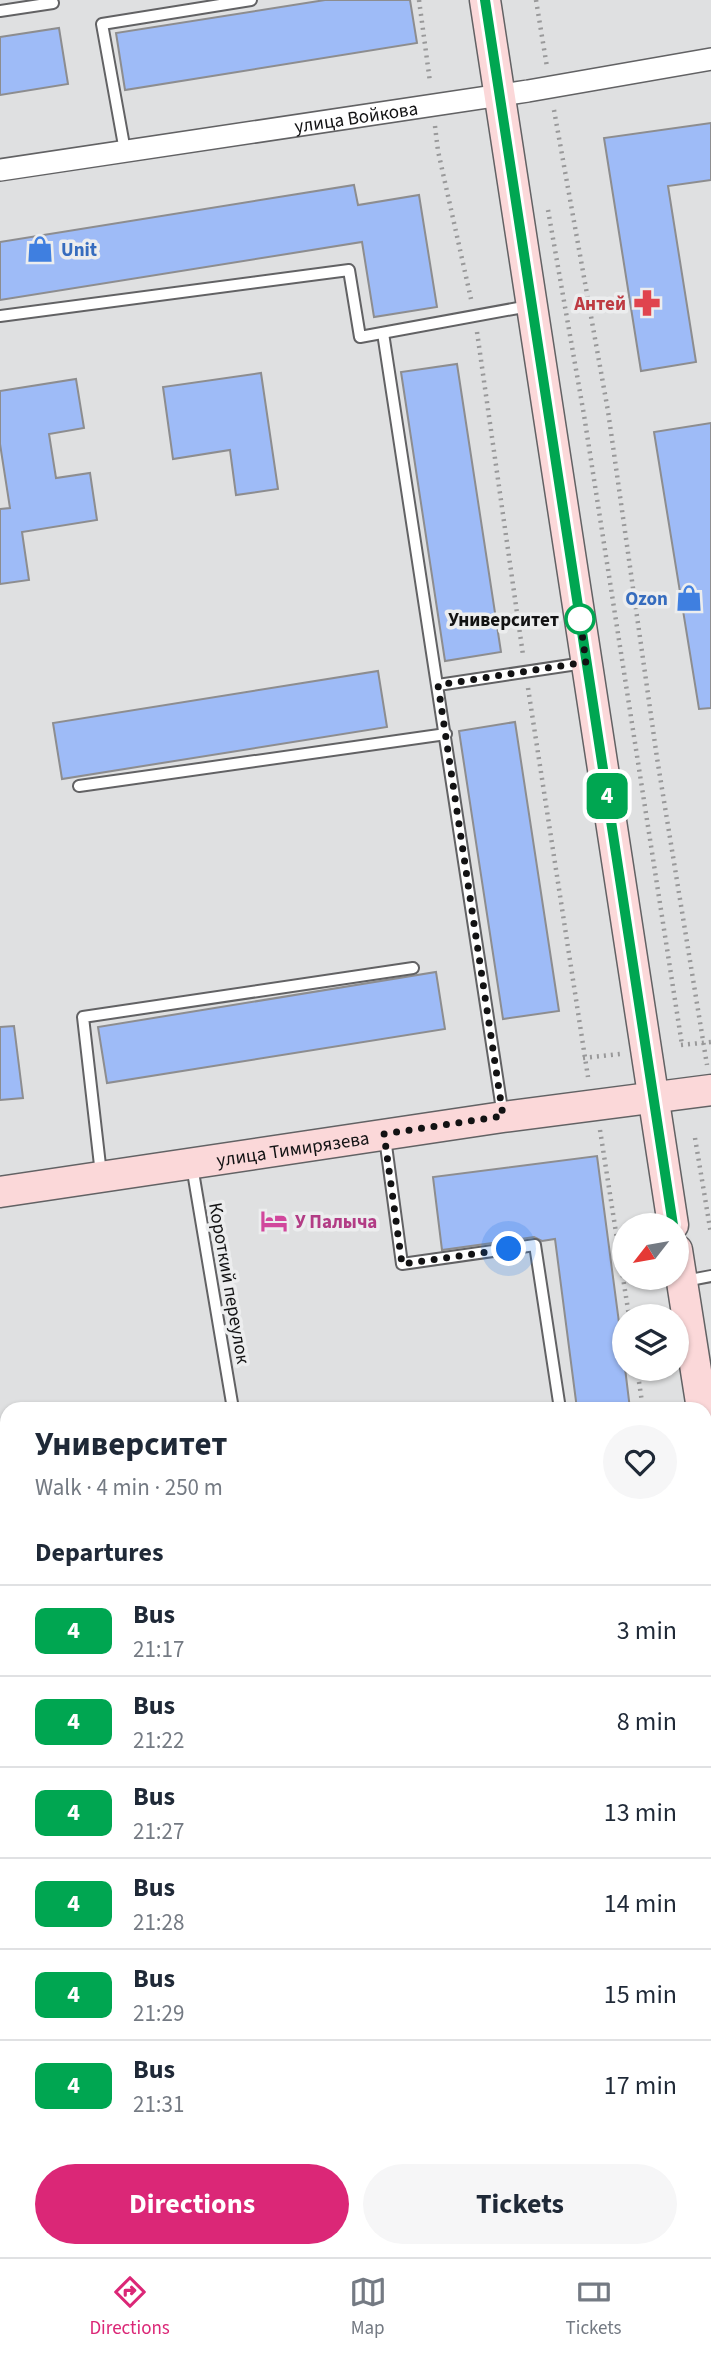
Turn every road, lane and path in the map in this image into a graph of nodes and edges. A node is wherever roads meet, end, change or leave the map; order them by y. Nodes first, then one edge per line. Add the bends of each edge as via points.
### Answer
1 (251, 0) edge
2 (485, 0) edge
3 (536, 0) edge
4 (53, 3) dead end
5 (0, 11) edge
6 (711, 59) edge
7 (550, 86) junction
8 (499, 94) junction
9 (125, 151) junction
10 (0, 170) edge
11 (547, 204) dead end
12 (532, 305) junction
13 (0, 316) edge
14 (383, 333) junction
15 (586, 662) junction
16 (438, 685) junction
17 (446, 734) junction
18 (79, 786) dead end
19 (413, 968) dead end
20 (711, 1042) edge
21 (704, 1043) junction
22 (711, 1090) edge
23 (653, 1098) junction
24 (503, 1116) junction
25 (384, 1134) junction
26 (695, 1138) dead end
27 (192, 1163) junction
28 (102, 1177) junction
29 (0, 1192) edge
30 (671, 1213) edge
31 (711, 1234) edge
32 (697, 1279) edge
33 (639, 1381) edge
34 (232, 1402) edge
35 (559, 1402) edge
36 (642, 1402) edge
37 (702, 1402) edge

1 - 9 lane via 102,24
2 - 8 main road
3 - 7 path
4 - 5 lane
6 - 7 street, улица Войкова
7 - 8 street, улица Войкова
7 - 21 path via 608,411 657,758
8 - 9 street, улица Войкова
8 - 12 main road
9 - 10 street, улица Войкова
11 - 21 path via 682,1045
12 - 14 lane
12 - 15 main road
13 - 14 lane via 349,270 360,338
14 - 16 lane
15 - 16 lane
15 - 23 main road
16 - 17 lane
17 - 18 lane
17 - 24 lane
19 - 28 lane via 83,1017
20 - 21 path
21 - 22 path
22 - 23 main road, улица Тимирязева
23 - 24 main road, улица Тимирязева
23 - 30 main road
24 - 25 main road, улица Тимирязева
25 - 27 main road, улица Тимирязева
25 - 35 lane via 402,1264 536,1245
26 - 31 path
27 - 28 main road, улица Тимирязева
27 - 34 lane, Короткий переулок
28 - 29 main road, улица Тимирязева
32 - 37 main road
33 - 36 path

